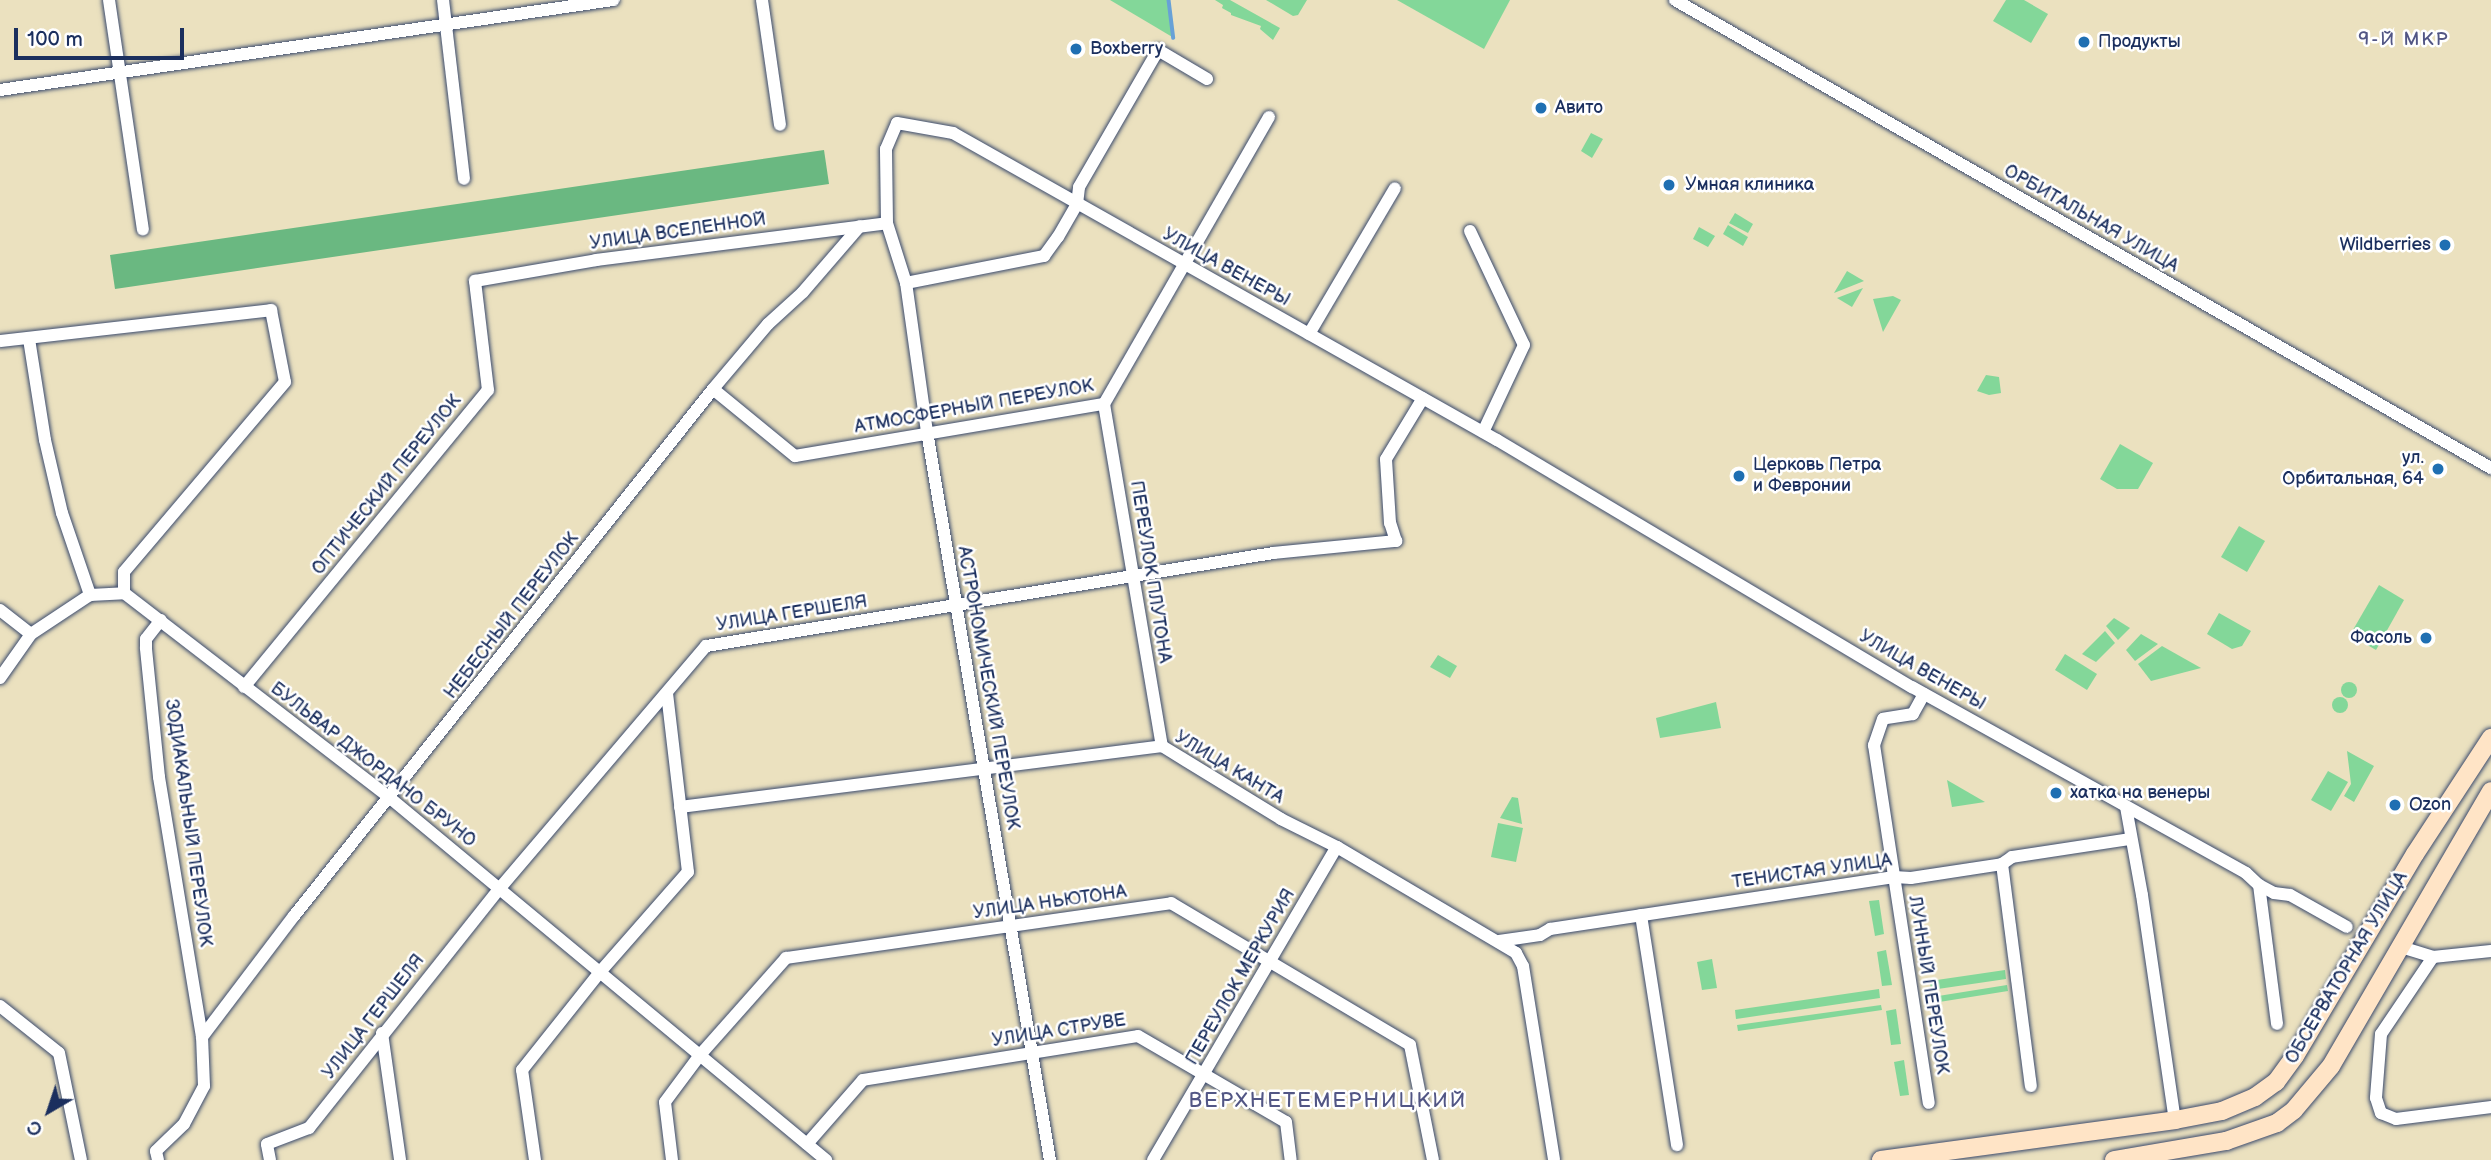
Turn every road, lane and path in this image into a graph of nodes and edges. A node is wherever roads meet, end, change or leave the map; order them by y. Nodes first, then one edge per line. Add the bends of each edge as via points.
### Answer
1 (109, 0) edge
2 (443, 0) edge
3 (613, 0) edge
4 (762, 0) edge
5 (1675, 0) edge
6 (446, 24) junction
7 (120, 71) junction
8 (1207, 79) dead end
9 (0, 90) edge
10 (1269, 117) dead end
11 (780, 125) dead end
12 (464, 179) dead end
13 (1395, 188) dead end
14 (1077, 204) junction
15 (887, 222) junction
16 (860, 226) junction
17 (143, 230) dead end
18 (1470, 231) dead end
19 (1186, 265) junction
20 (475, 281) joint
21 (906, 283) junction
22 (1309, 334) junction
23 (30, 339) junction
24 (0, 341) edge
25 (713, 389) junction
26 (1423, 398) junction
27 (1104, 404) junction
28 (927, 432) junction
29 (1483, 432) junction
30 (2491, 468) edge
31 (1134, 576) junction
32 (124, 593) junction
33 (90, 595) junction
34 (957, 605) junction
35 (0, 610) edge
36 (162, 620) junction
37 (31, 634) junction
38 (0, 678) edge
39 (244, 687) junction
40 (667, 694) junction
41 (1924, 694) junction
42 (2491, 738) edge
43 (1161, 746) junction
44 (985, 768) junction
45 (2491, 791) edge
46 (390, 798) junction
47 (680, 807) junction
48 (2126, 807) junction
49 (2130, 839) junction
50 (1338, 847) junction
51 (2415, 855) junction
52 (2002, 864) junction
53 (1894, 877) junction
54 (2259, 885) junction
55 (500, 888) junction
56 (2434, 890) junction
57 (1641, 915) junction
58 (1010, 927) junction
59 (2347, 928) dead end
60 (1499, 941) junction
61 (2401, 947) junction
62 (2491, 950) edge
63 (2433, 957) junction
64 (1270, 962) junction
65 (600, 972) junction
66 (0, 1006) edge
67 (2277, 1024) dead end
68 (382, 1034) junction
69 (202, 1037) junction
70 (1033, 1053) junction
71 (700, 1055) junction
72 (1205, 1076) junction
73 (2031, 1086) dead end
74 (1929, 1102) dead end
75 (2491, 1107) edge
76 (2175, 1120) junction
77 (807, 1144) junction
78 (1677, 1145) dead end
79 (1993, 1145) junction
80 (81, 1160) edge
81 (158, 1160) edge
82 (270, 1160) edge
83 (400, 1160) edge
84 (535, 1160) edge
85 (672, 1160) edge
86 (826, 1160) edge
87 (1050, 1160) edge
88 (1153, 1160) edge
89 (1291, 1160) edge
90 (1433, 1160) edge
91 (1554, 1160) edge
92 (1881, 1160) edge
93 (1976, 1160) edge
94 (2114, 1160) edge

1 - 7 street
2 - 6 street
3 - 6 street
4 - 11 street
5 - 30 street, ОРБИТАЛЬНАЯ УЛИЦА
6 - 7 street
6 - 12 street
7 - 9 street
7 - 17 street
8 - 14 street via 1158,50 1079,187
10 - 19 street, АТМОСФЕРНЫЙ ПЕРЕУЛОК
13 - 22 street
14 - 15 street, УЛИЦА ВЕНЕРЫ via 953,133 897,123 886,149
14 - 19 street, УЛИЦА ВЕНЕРЫ
14 - 21 street via 1044,256
15 - 16 street, УЛИЦА ВСЕЛЕННОЙ
15 - 21 street, АСТРОНОМИЧЕСКИЙ ПЕРЕУЛОК
16 - 20 street, УЛИЦА ВСЕЛЕННОЙ via 596,260
16 - 25 street, НЕБЕСНЫЙ ПЕРЕУЛОК
18 - 29 street via 1524,345
19 - 22 street, УЛИЦА ВЕНЕРЫ
19 - 27 street, АТМОСФЕРНЫЙ ПЕРЕУЛОК
20 - 39 street, ОПТИЧЕСКИЙ ПЕРЕУЛОК via 488,390
21 - 28 street, АСТРОНОМИЧЕСКИЙ ПЕРЕУЛОК
22 - 26 street, УЛИЦА ВЕНЕРЫ
23 - 24 street
23 - 32 street via 271,310 285,382 124,572
23 - 33 street via 45,440 62,513
25 - 28 street, АТМОСФЕРНЫЙ ПЕРЕУЛОК via 794,456
25 - 46 street, НЕБЕСНЫЙ ПЕРЕУЛОК
26 - 29 street, УЛИЦА ВЕНЕРЫ
26 - 31 street, УЛИЦА ГЕРШЕЛЯ via 1386,459 1390,523 1396,541 1273,553
27 - 28 street, АТМОСФЕРНЫЙ ПЕРЕУЛОК
27 - 31 street, ПЕРЕУЛОК ПЛУТОНА
28 - 34 street, АСТРОНОМИЧЕСКИЙ ПЕРЕУЛОК
29 - 41 street, УЛИЦА ВЕНЕРЫ
31 - 34 street, УЛИЦА ГЕРШЕЛЯ
31 - 43 street, ПЕРЕУЛОК ПЛУТОНА
32 - 33 street
32 - 36 street, БУЛЬВАР ДЖОРДАНО БРУНО
33 - 37 street
34 - 40 street, УЛИЦА ГЕРШЕЛЯ via 706,646
34 - 44 street, АСТРОНОМИЧЕСКИЙ ПЕРЕУЛОК
35 - 37 street
36 - 39 street, БУЛЬВАР ДЖОРДАНО БРУНО
36 - 69 street, ЗОДИАКАЛЬНЫЙ ПЕРЕУЛОК via 146,639 146,648 159,777
37 - 38 street
39 - 46 street, БУЛЬВАР ДЖОРДАНО БРУНО
40 - 47 street
40 - 55 street, УЛИЦА ГЕРШЕЛЯ
41 - 48 street, УЛИЦА ВЕНЕРЫ
41 - 53 street, ЛУННЫЙ ПЕРЕУЛОК via 1913,715 1883,719 1874,745
42 - 51 main road, ОБСЕРВАТОРНАЯ УЛИЦА
43 - 44 street, УЛИЦА КАНТА
43 - 50 street, УЛИЦА КАНТА via 1281,819
44 - 47 street, УЛИЦА КАНТА
44 - 58 street, АСТРОНОМИЧЕСКИЙ ПЕРЕУЛОК
45 - 56 main road, ОБСЕРВАТОРНАЯ УЛИЦА
46 - 55 street, БУЛЬВАР ДЖОРДАНО БРУНО
46 - 69 street, НЕБЕСНЫЙ ПЕРЕУЛОК
47 - 65 street via 688,872
48 - 49 street
48 - 54 street, УЛИЦА ВЕНЕРЫ via 2246,873
49 - 52 street, ТЕНИСТАЯ УЛИЦА via 2012,857
49 - 76 street
50 - 60 street, УЛИЦА КАНТА
50 - 64 street, ПЕРЕУЛОК МЕРКУРИЯ
51 - 56 main road, ОБСЕРВАТОРНАЯ УЛИЦА via 2432,867
51 - 76 main road, ОБСЕРВАТОРНАЯ УЛИЦА via 2276,1082 2240,1105
52 - 53 street, ТЕНИСТАЯ УЛИЦА
52 - 73 street
53 - 57 street, ТЕНИСТАЯ УЛИЦА
53 - 74 street, ЛУННЫЙ ПЕРЕУЛОК
54 - 59 street, УЛИЦА ВЕНЕРЫ via 2290,895
54 - 67 street
55 - 65 street, БУЛЬВАР ДЖОРДАНО БРУНО
55 - 68 street, УЛИЦА ГЕРШЕЛЯ
56 - 61 main road, ОБСЕРВАТОРНАЯ УЛИЦА
57 - 60 street, ТЕНИСТАЯ УЛИЦА
57 - 78 street
58 - 64 street, УЛИЦА НЬЮТОНА via 1171,903
58 - 70 street, АСТРОНОМИЧЕСКИЙ ПЕРЕУЛОК
58 - 71 street, УЛИЦА НЬЮТОНА via 786,958
60 - 91 street, УЛИЦА КАНТА via 1516,953 1523,967
61 - 63 street
61 - 94 main road, ОБСЕРВАТОРНАЯ УЛИЦА via 2332,1066 2277,1123 2226,1141
62 - 63 street
63 - 75 street via 2381,1034 2376,1098 2381,1113 2396,1119
64 - 72 street, ПЕРЕУЛОК МЕРКУРИЯ
64 - 90 street, УЛИЦА НЬЮТОНА via 1410,1045
65 - 71 street, БУЛЬВАР ДЖОРДАНО БРУНО
65 - 84 street via 523,1070
66 - 80 street via 59,1053
68 - 82 street, УЛИЦА ГЕРШЕЛЯ via 309,1128 267,1144
68 - 83 street
69 - 81 street, ЗОДИАКАЛЬНЫЙ ПЕРЕУЛОК via 204,1086 184,1124 156,1151
70 - 72 street, УЛИЦА СТРУВЕ via 1138,1036
70 - 77 street, УЛИЦА СТРУВЕ via 863,1080
70 - 87 street, АСТРОНОМИЧЕСКИЙ ПЕРЕУЛОК
71 - 77 street, БУЛЬВАР ДЖОРДАНО БРУНО
71 - 85 street, УЛИЦА НЬЮТОНА via 665,1102
72 - 88 street, ПЕРЕУЛОК МЕРКУРИЯ
72 - 89 street, УЛИЦА СТРУВЕ via 1286,1122
76 - 79 main road, ОБСЕРВАТОРНАЯ УЛИЦА
77 - 86 street, БУЛЬВАР ДЖОРДАНО БРУНО
79 - 92 main road, ОБСЕРВАТОРНАЯ УЛИЦА
79 - 93 main road

